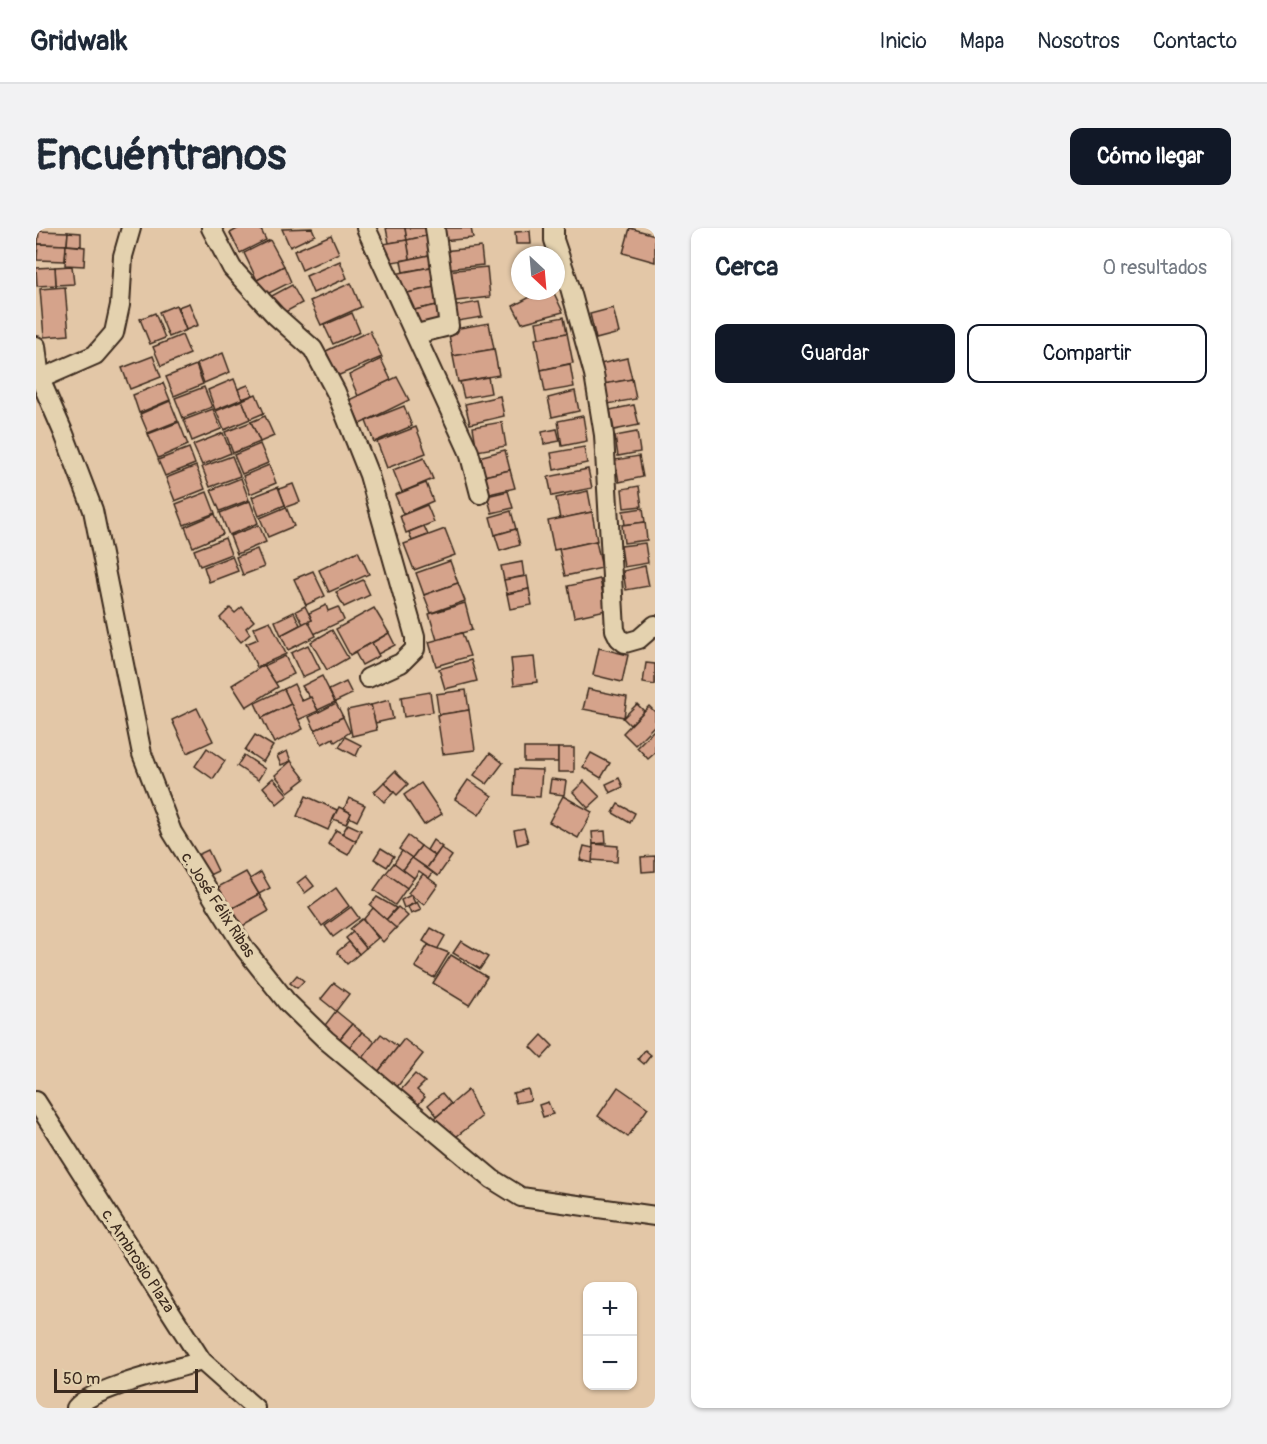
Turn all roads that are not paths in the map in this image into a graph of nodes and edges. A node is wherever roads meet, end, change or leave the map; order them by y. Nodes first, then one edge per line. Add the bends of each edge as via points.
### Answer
1 (131, 228) edge
2 (211, 228) edge
3 (366, 228) edge
4 (435, 228) edge
5 (554, 228) edge
6 (417, 334) junction
7 (36, 346) edge
8 (38, 379) edge
9 (480, 494) dead end
10 (655, 625) edge
11 (368, 678) dead end
12 (36, 1101) edge
13 (655, 1216) edge
14 (202, 1361) junction
15 (76, 1408) edge
16 (255, 1408) edge

1 - 8 street via 123,256 114,333 95,355
2 - 11 street via 232,268 313,349 336,392 369,475 415,637 415,649 402,663
3 - 6 street
4 - 6 street via 449,326
5 - 10 street via 554,240 594,374 604,435 615,630 625,643
6 - 9 street via 469,452
7 - 8 street, c. José Félix Ribas
8 - 13 street, c. José Félix Ribas via 93,510 142,754 172,832 245,949 287,1002 326,1040 492,1179 521,1197
12 - 14 street, c. Ambrosio Plaza
14 - 15 street via 96,1395
14 - 16 street, c. Ambrosio Plaza

